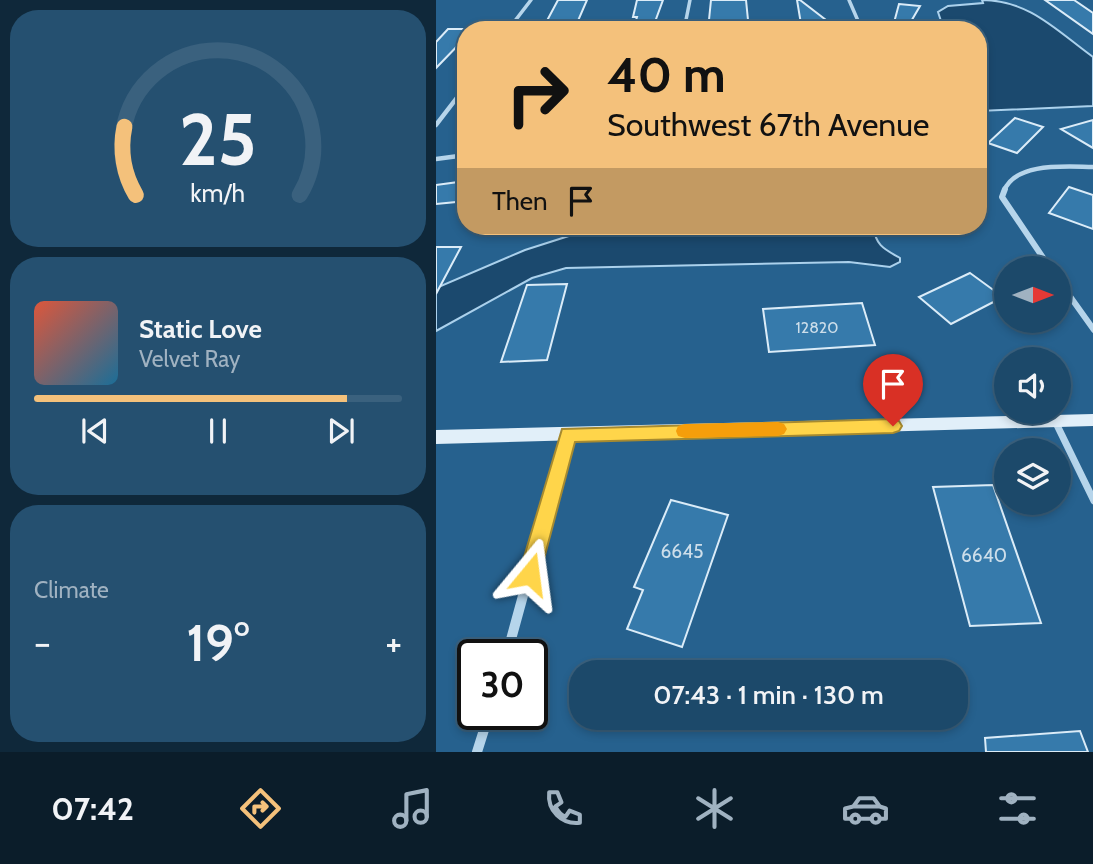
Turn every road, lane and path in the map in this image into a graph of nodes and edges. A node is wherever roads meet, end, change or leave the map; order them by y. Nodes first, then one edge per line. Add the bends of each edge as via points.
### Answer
1 (531, 0) edge
2 (690, 0) edge
3 (849, 0) edge
4 (515, 21) edge
5 (686, 21) edge
6 (858, 21) edge
7 (457, 98) edge
8 (436, 125) edge
9 (457, 156) edge
10 (436, 159) edge
11 (1093, 167) edge
12 (1042, 256) edge
13 (1071, 298) edge
14 (1093, 330) edge
15 (1093, 420) edge
16 (1071, 421) edge
17 (994, 423) edge
18 (1057, 424) edge
19 (568, 434) junction
20 (436, 437) edge
21 (1093, 502) edge
22 (511, 639) edge
23 (484, 730) edge
24 (477, 752) edge

1 - 4 street
2 - 5 street
3 - 6 street
7 - 8 street
9 - 10 street
11 - 12 street via 1027,171 1007,183 1002,197
13 - 14 street
15 - 16 main road
17 - 19 main road
18 - 21 street
19 - 20 main road
19 - 22 street
23 - 24 street

